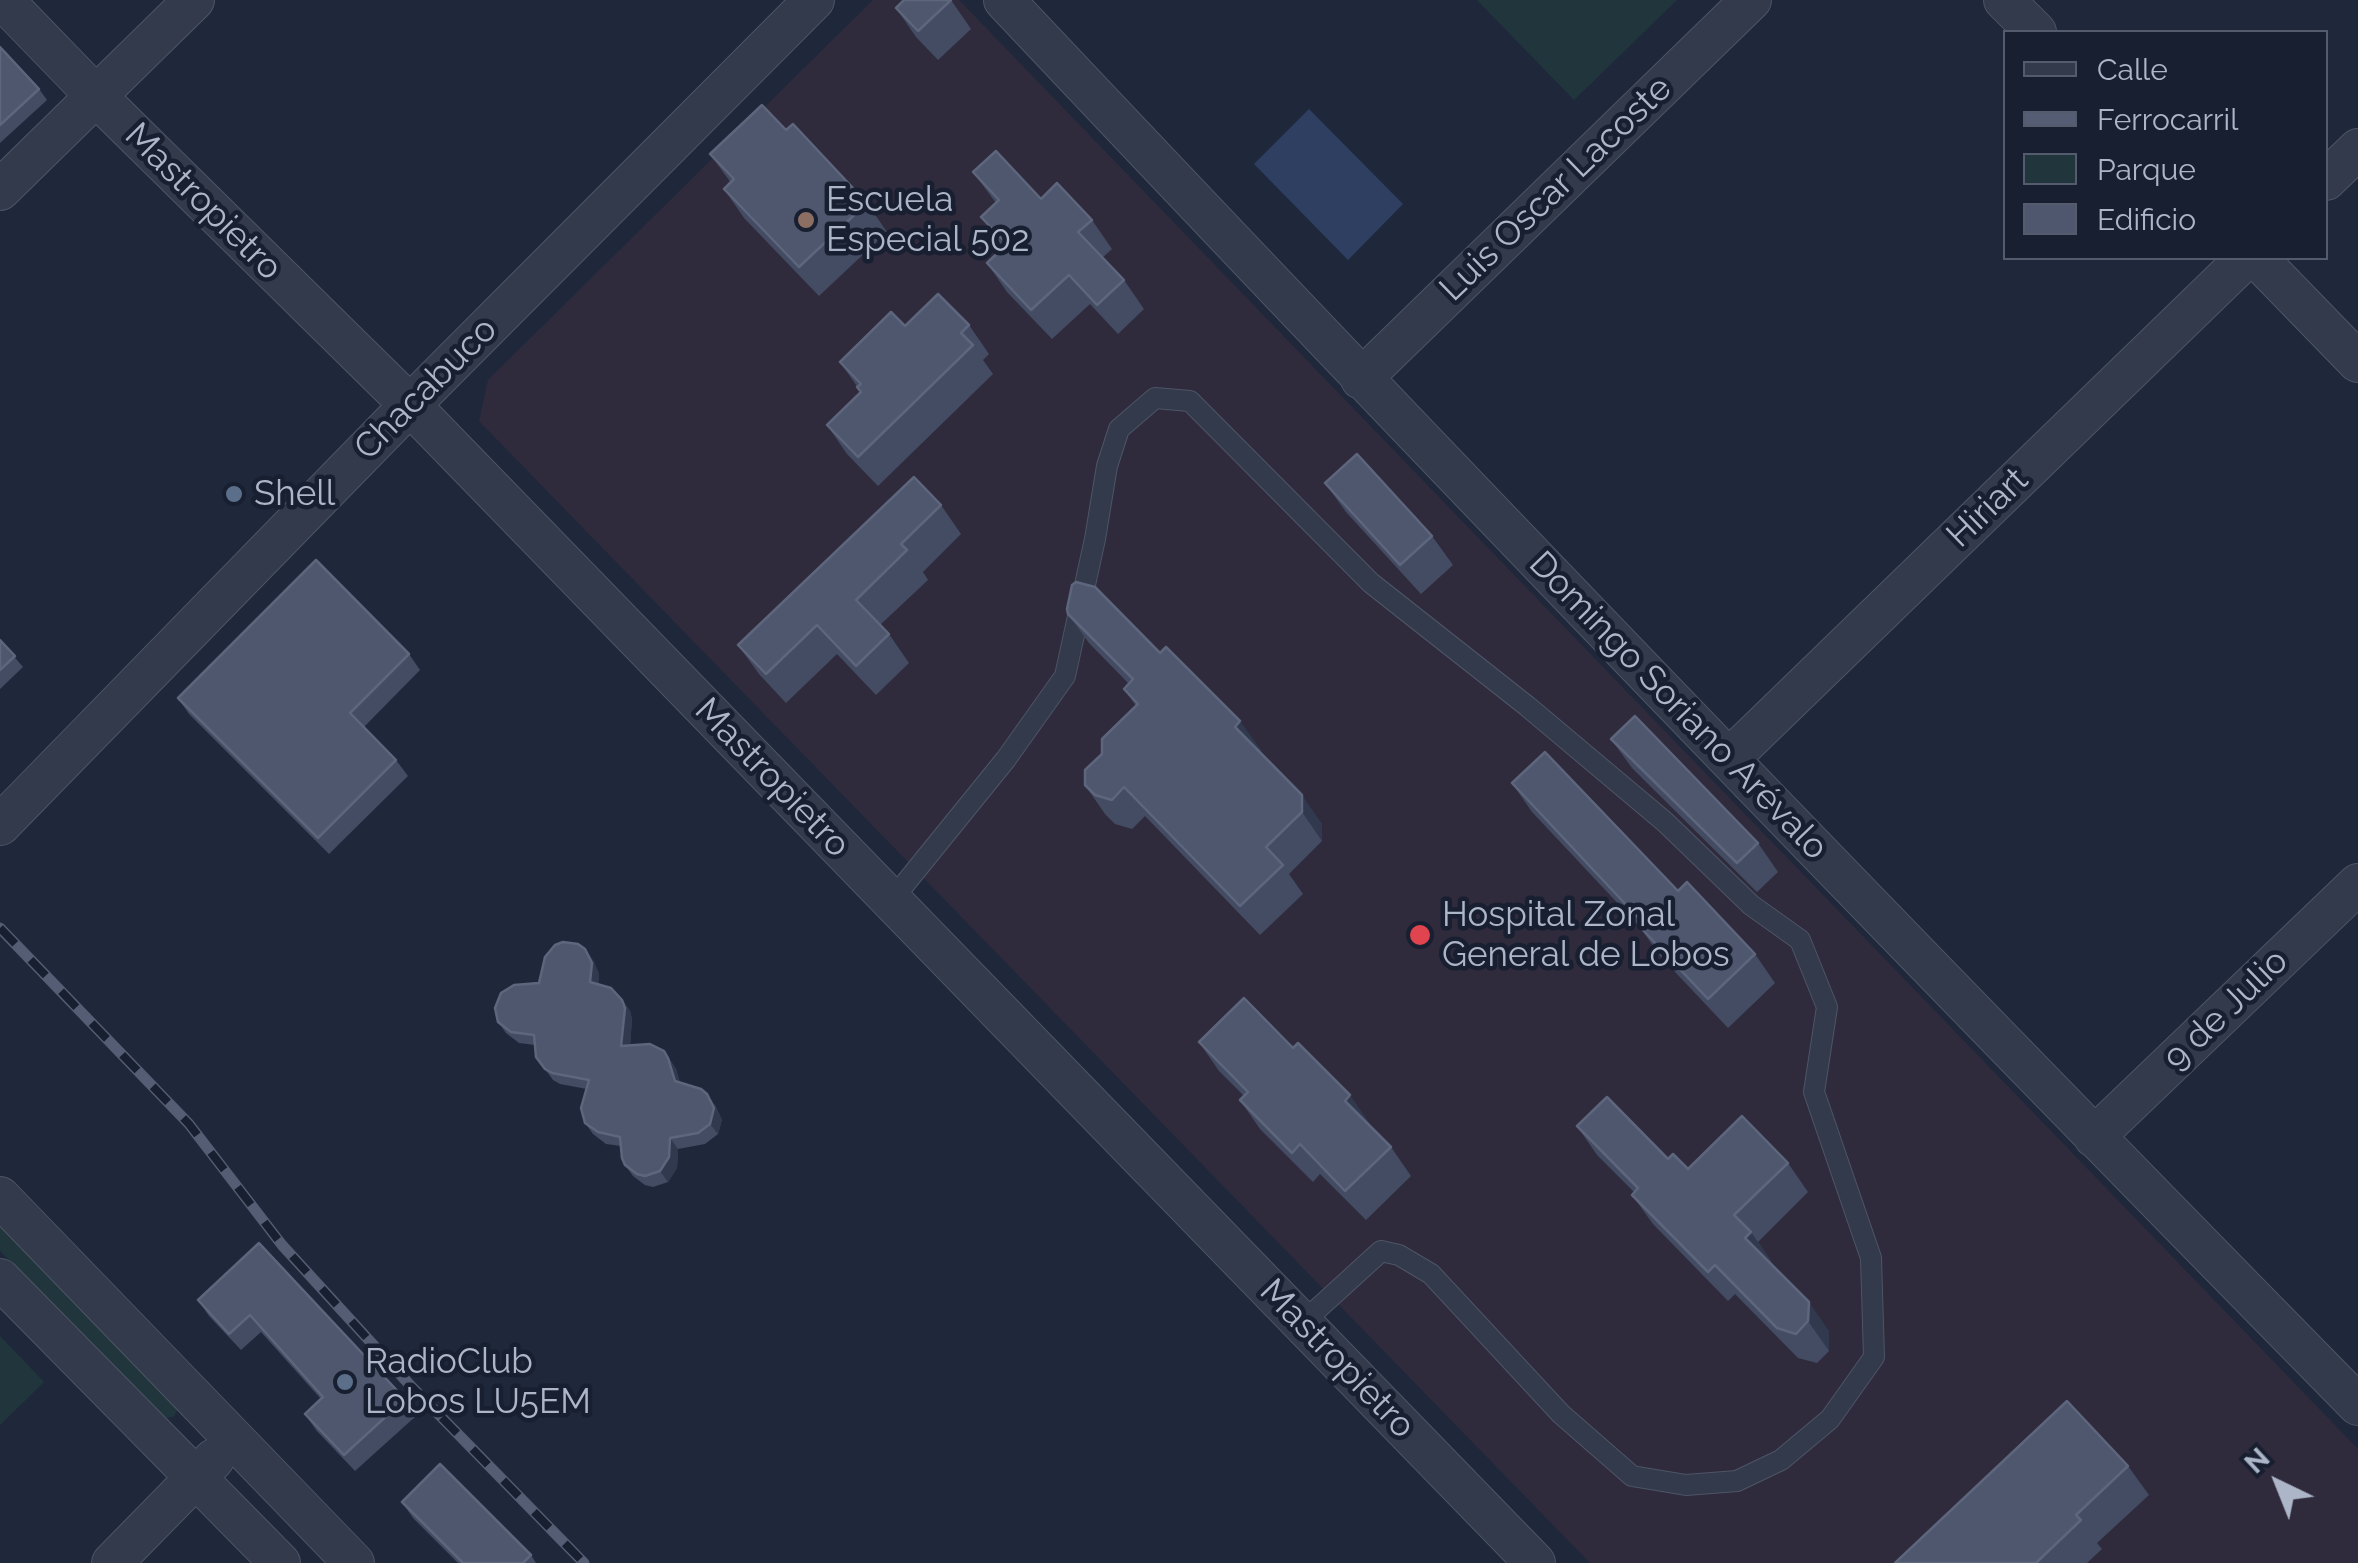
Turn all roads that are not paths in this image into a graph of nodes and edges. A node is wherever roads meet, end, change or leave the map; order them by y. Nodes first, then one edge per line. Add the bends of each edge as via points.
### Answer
1 (4, 0) edge
2 (194, 0) edge
3 (814, 0) edge
4 (1004, 0) edge
5 (1751, 0) edge
6 (2004, 0) edge
7 (2034, 30) edge
8 (96, 96) junction
9 (2358, 149) edge
10 (2328, 178) edge
11 (0, 190) edge
12 (2244, 260) edge
13 (2259, 260) edge
14 (2358, 362) edge
15 (1362, 379) junction
16 (410, 405) junction
17 (1729, 759) junction
18 (0, 825) edge
19 (2358, 884) edge
20 (891, 901) junction
21 (2094, 1137) junction
22 (0, 1197) edge
23 (0, 1279) edge
24 (1302, 1323) junction
25 (2358, 1406) edge
26 (234, 1438) junction
27 (197, 1476) junction
28 (112, 1563) edge
29 (280, 1563) edge
30 (354, 1563) edge
31 (1534, 1563) edge

1 - 8 street, Mastropietro
2 - 8 street
3 - 16 street, Chacabuco
4 - 15 street, Domingo Soriano Arévalo
5 - 15 street, Luis Oscar Lacoste
6 - 7 street
8 - 11 street
8 - 16 street, Mastropietro
9 - 10 street
12 - 17 street, Hiriart
13 - 14 street
15 - 17 street, Domingo Soriano Arévalo
16 - 18 street, Chacabuco
16 - 20 street, Mastropietro
17 - 21 street, Domingo Soriano Arévalo
19 - 21 street, 9 de Julio
20 - 24 street, Mastropietro
20 - 24 lane via 1065,676 1107,466 1119,429 1155,398 1190,401 1371,583 1527,706 1751,905 1800,940 1827,1008 1814,1092 1870,1258 1874,1357 1830,1419 1780,1460 1737,1482 1686,1485 1632,1476 1561,1414 1431,1274 1399,1255 1381,1251
21 - 25 street, Domingo Soriano Arévalo
22 - 26 street
23 - 27 street
24 - 31 street, Mastropietro
26 - 27 street
26 - 30 street
27 - 28 street
27 - 29 street

